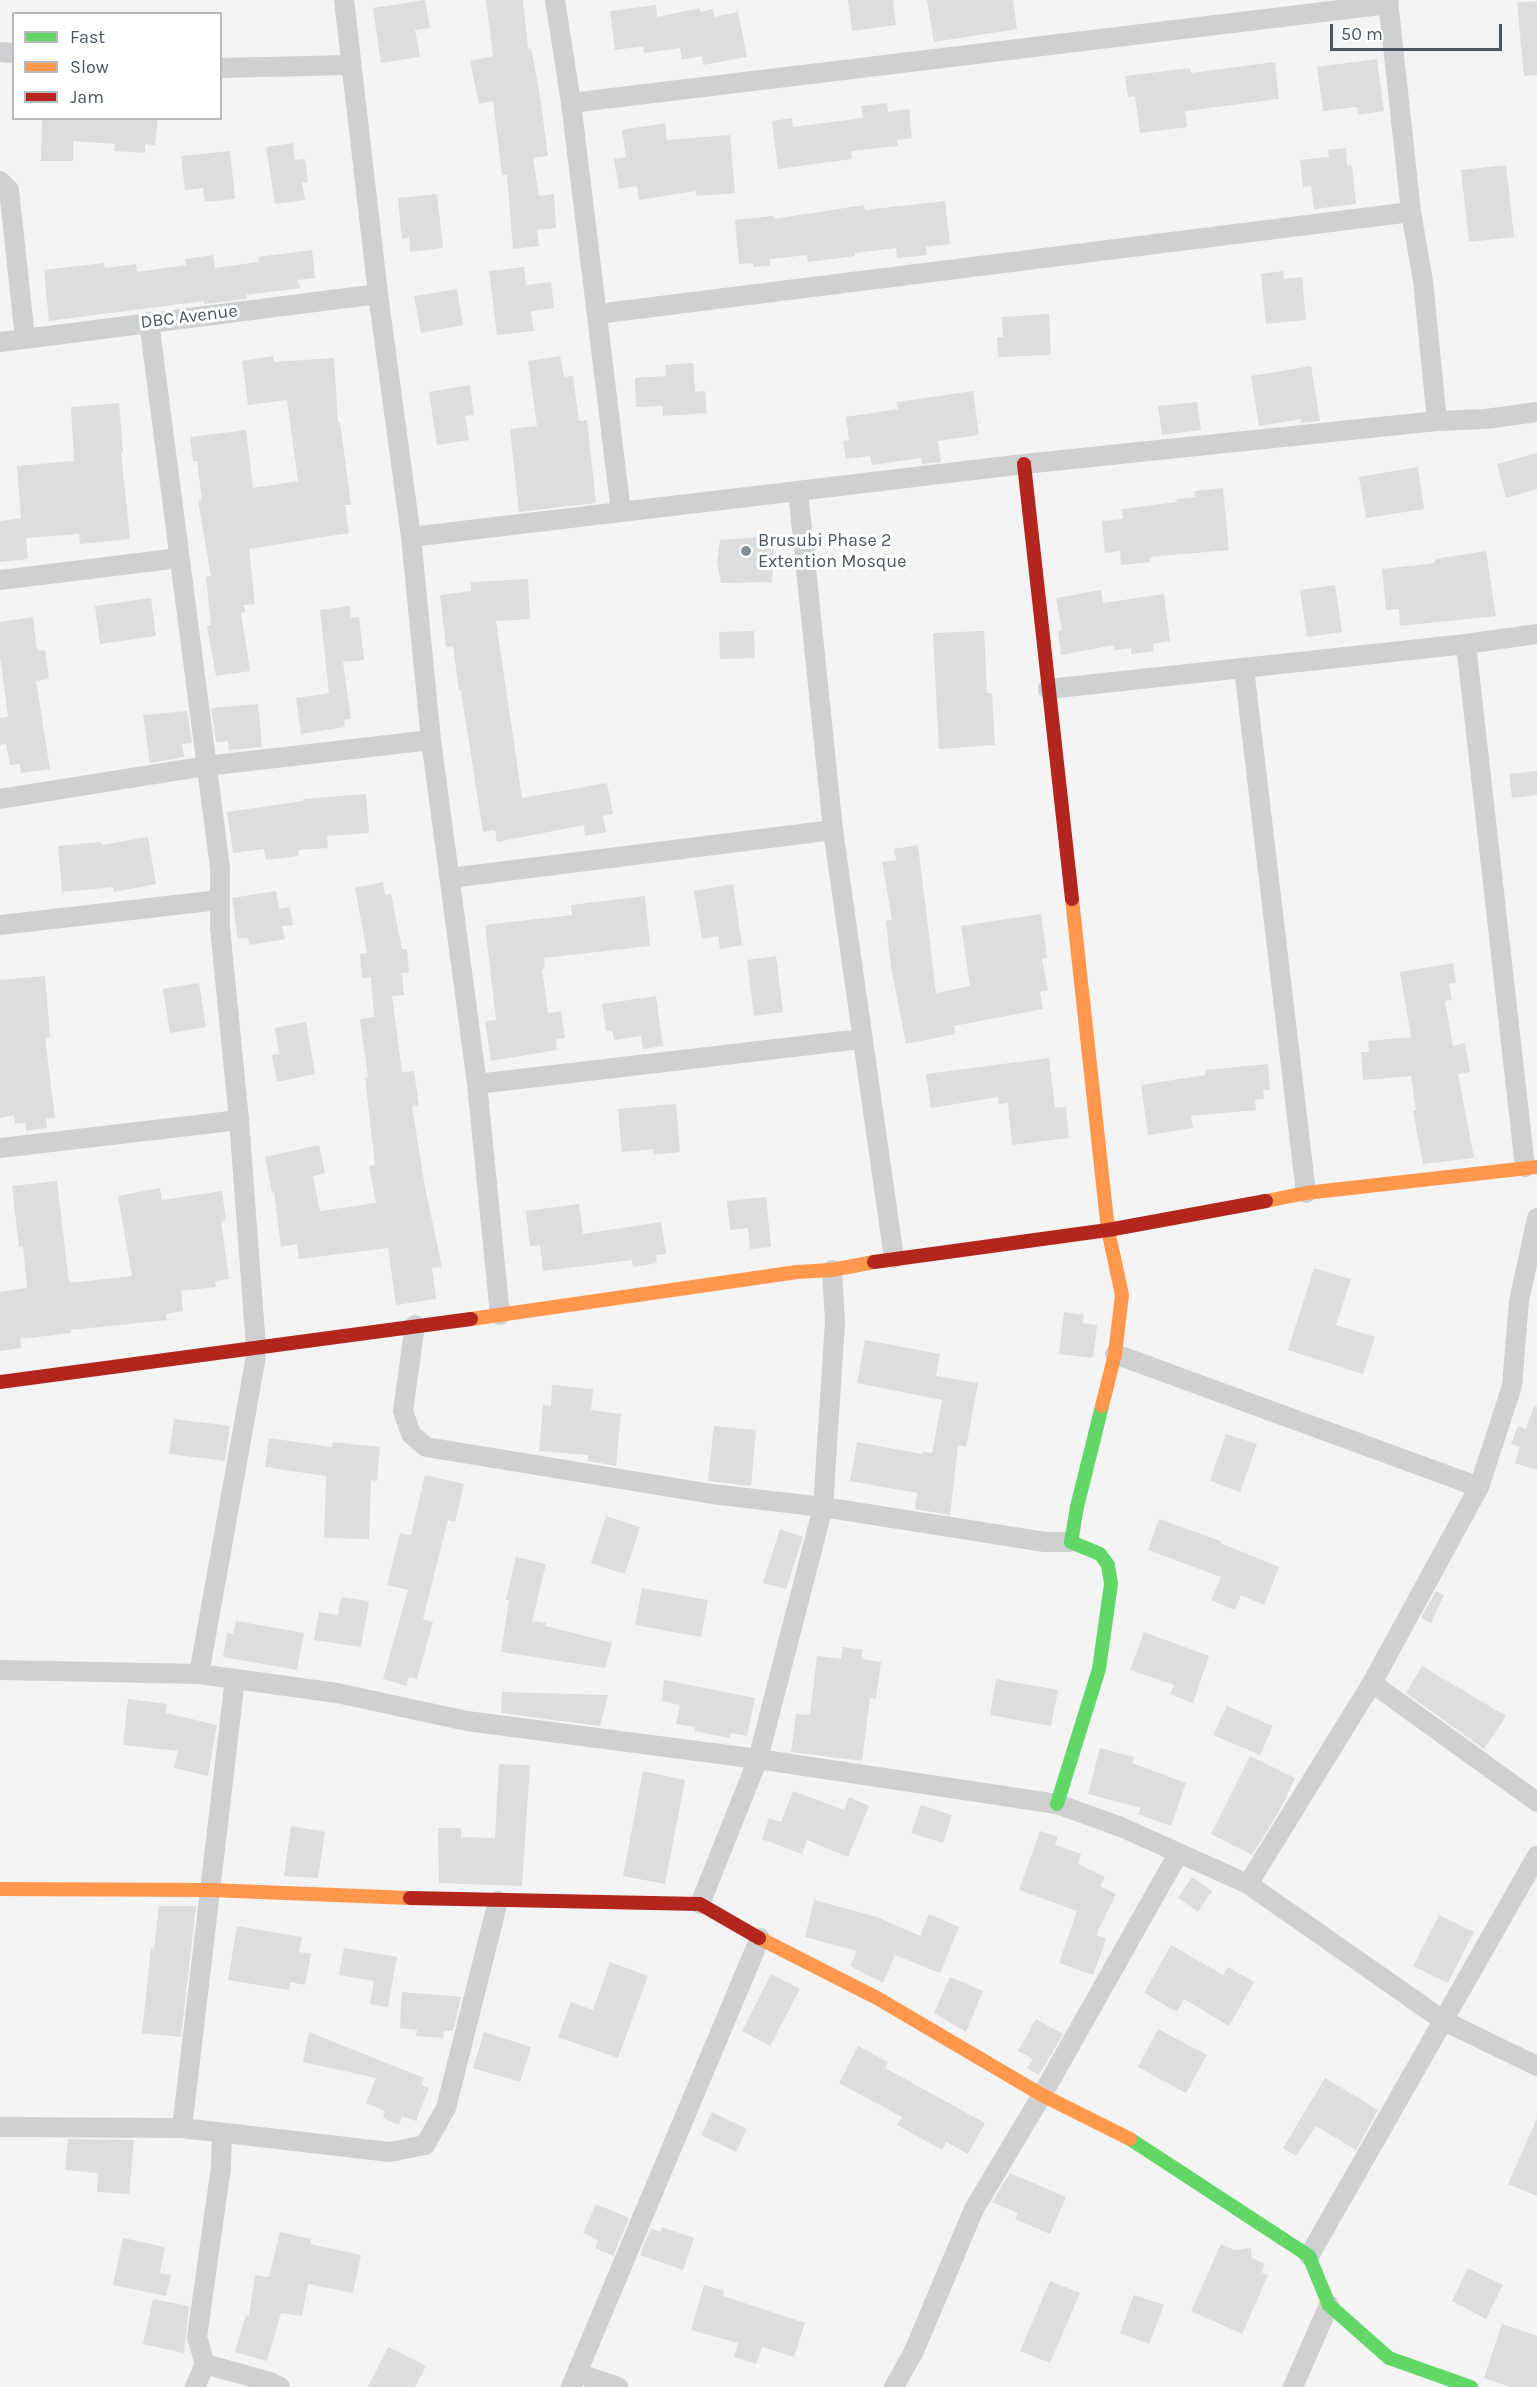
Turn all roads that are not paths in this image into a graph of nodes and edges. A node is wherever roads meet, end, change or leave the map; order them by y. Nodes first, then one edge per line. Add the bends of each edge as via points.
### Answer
1 (344, 0) edge
2 (555, 0) edge
3 (1389, 2) edge
4 (351, 65) junction
5 (222, 68) edge
6 (571, 103) junction
7 (0, 181) edge
8 (1411, 212) junction
9 (378, 294) junction
10 (597, 314) junction
11 (149, 322) junction
12 (25, 339) junction
13 (0, 342) edge
14 (1537, 412) edge
15 (1437, 421) junction
16 (1024, 464) junction
17 (798, 491) junction
18 (621, 512) junction
19 (411, 537) junction
20 (179, 558) junction
21 (0, 580) edge
22 (1537, 634) edge
23 (1466, 644) junction
24 (1244, 668) junction
25 (1048, 689) junction
26 (431, 740) junction
27 (206, 766) junction
28 (0, 799) edge
29 (833, 830) junction
30 (450, 878) junction
31 (219, 900) junction
32 (0, 925) edge
33 (861, 1040) junction
34 (477, 1084) junction
35 (239, 1120) junction
36 (0, 1148) edge
37 (1531, 1167) edge
38 (1306, 1192) junction
39 (1537, 1218) edge
40 (1108, 1230) junction
41 (894, 1258) junction
42 (832, 1270) junction
43 (500, 1315) junction
44 (415, 1325) junction
45 (256, 1347) junction
46 (1115, 1354) junction
47 (0, 1382) edge
48 (1479, 1487) junction
49 (823, 1507) junction
50 (1071, 1542) junction
51 (0, 1670) edge
52 (199, 1674) junction
53 (235, 1679) junction
54 (1372, 1683) junction
55 (758, 1759) junction
56 (1537, 1802) edge
57 (1057, 1804) junction
58 (1178, 1854) junction
59 (1537, 1856) edge
60 (1248, 1884) junction
61 (0, 1889) edge
62 (210, 1890) junction
63 (498, 1900) junction
64 (700, 1904) junction
65 (760, 1938) junction
66 (1444, 2021) junction
67 (1537, 2066) edge
68 (1042, 2095) junction
69 (0, 2127) edge
70 (182, 2128) junction
71 (222, 2133) junction
72 (1309, 2256) junction
73 (1329, 2305) junction
74 (205, 2364) junction
75 (574, 2380) edge
76 (195, 2387) edge
77 (280, 2387) edge
78 (618, 2387) edge
79 (894, 2387) edge
80 (1293, 2387) edge
81 (1471, 2387) edge

1 - 4 street
2 - 6 street
3 - 6 street
3 - 8 street
4 - 5 street
4 - 9 street
6 - 10 street
7 - 12 street via 9,190
8 - 10 street
8 - 15 street via 1423,281
9 - 11 street, DBC Avenue
9 - 19 street
10 - 18 street
11 - 12 street, DBC Avenue
11 - 20 street
12 - 13 street, DBC Avenue
14 - 15 street
15 - 16 street
16 - 17 street
16 - 25 street
17 - 18 street
17 - 29 street
18 - 19 street
19 - 26 street
20 - 21 street
20 - 27 street
22 - 23 street
23 - 24 street
23 - 37 street
24 - 25 street
24 - 38 street
25 - 40 street
26 - 27 street
26 - 30 street
27 - 28 street
27 - 31 street via 220,868
29 - 30 street
29 - 33 street
30 - 34 street
31 - 32 street
31 - 35 street
33 - 34 street
33 - 41 street
34 - 43 street
35 - 36 street
35 - 45 street
37 - 38 street
38 - 40 street
39 - 48 street via 1519,1301 1512,1386
40 - 41 street
40 - 46 street via 1122,1295
41 - 42 street
42 - 43 street
42 - 49 street via 835,1322
43 - 44 street
44 - 45 street
44 - 49 street via 403,1411 411,1434 426,1448 712,1494
45 - 47 street
45 - 52 street
46 - 48 street
46 - 50 street
48 - 54 street
49 - 50 street via 1045,1542
49 - 55 street
50 - 57 street via 1100,1554 1108,1565 1111,1584 1099,1669
51 - 52 street
52 - 53 street
53 - 55 street via 337,1693 467,1721
53 - 62 street
54 - 56 street
54 - 60 street
55 - 57 street
55 - 64 street
57 - 58 street via 1121,1827
58 - 60 street
58 - 68 street
59 - 66 street
60 - 66 street
61 - 62 street
62 - 63 street
62 - 70 street
63 - 64 street
63 - 71 street via 446,2109 425,2145 390,2152
64 - 65 street
65 - 68 street via 877,1998
65 - 75 street
66 - 67 street
66 - 72 street
68 - 72 street via 1125,2136
68 - 79 street via 974,2209 914,2351
69 - 70 street
70 - 71 street
71 - 74 street via 222,2167 197,2337
72 - 73 street
73 - 80 street
73 - 81 street via 1389,2358
74 - 76 street
74 - 77 street
75 - 78 street

